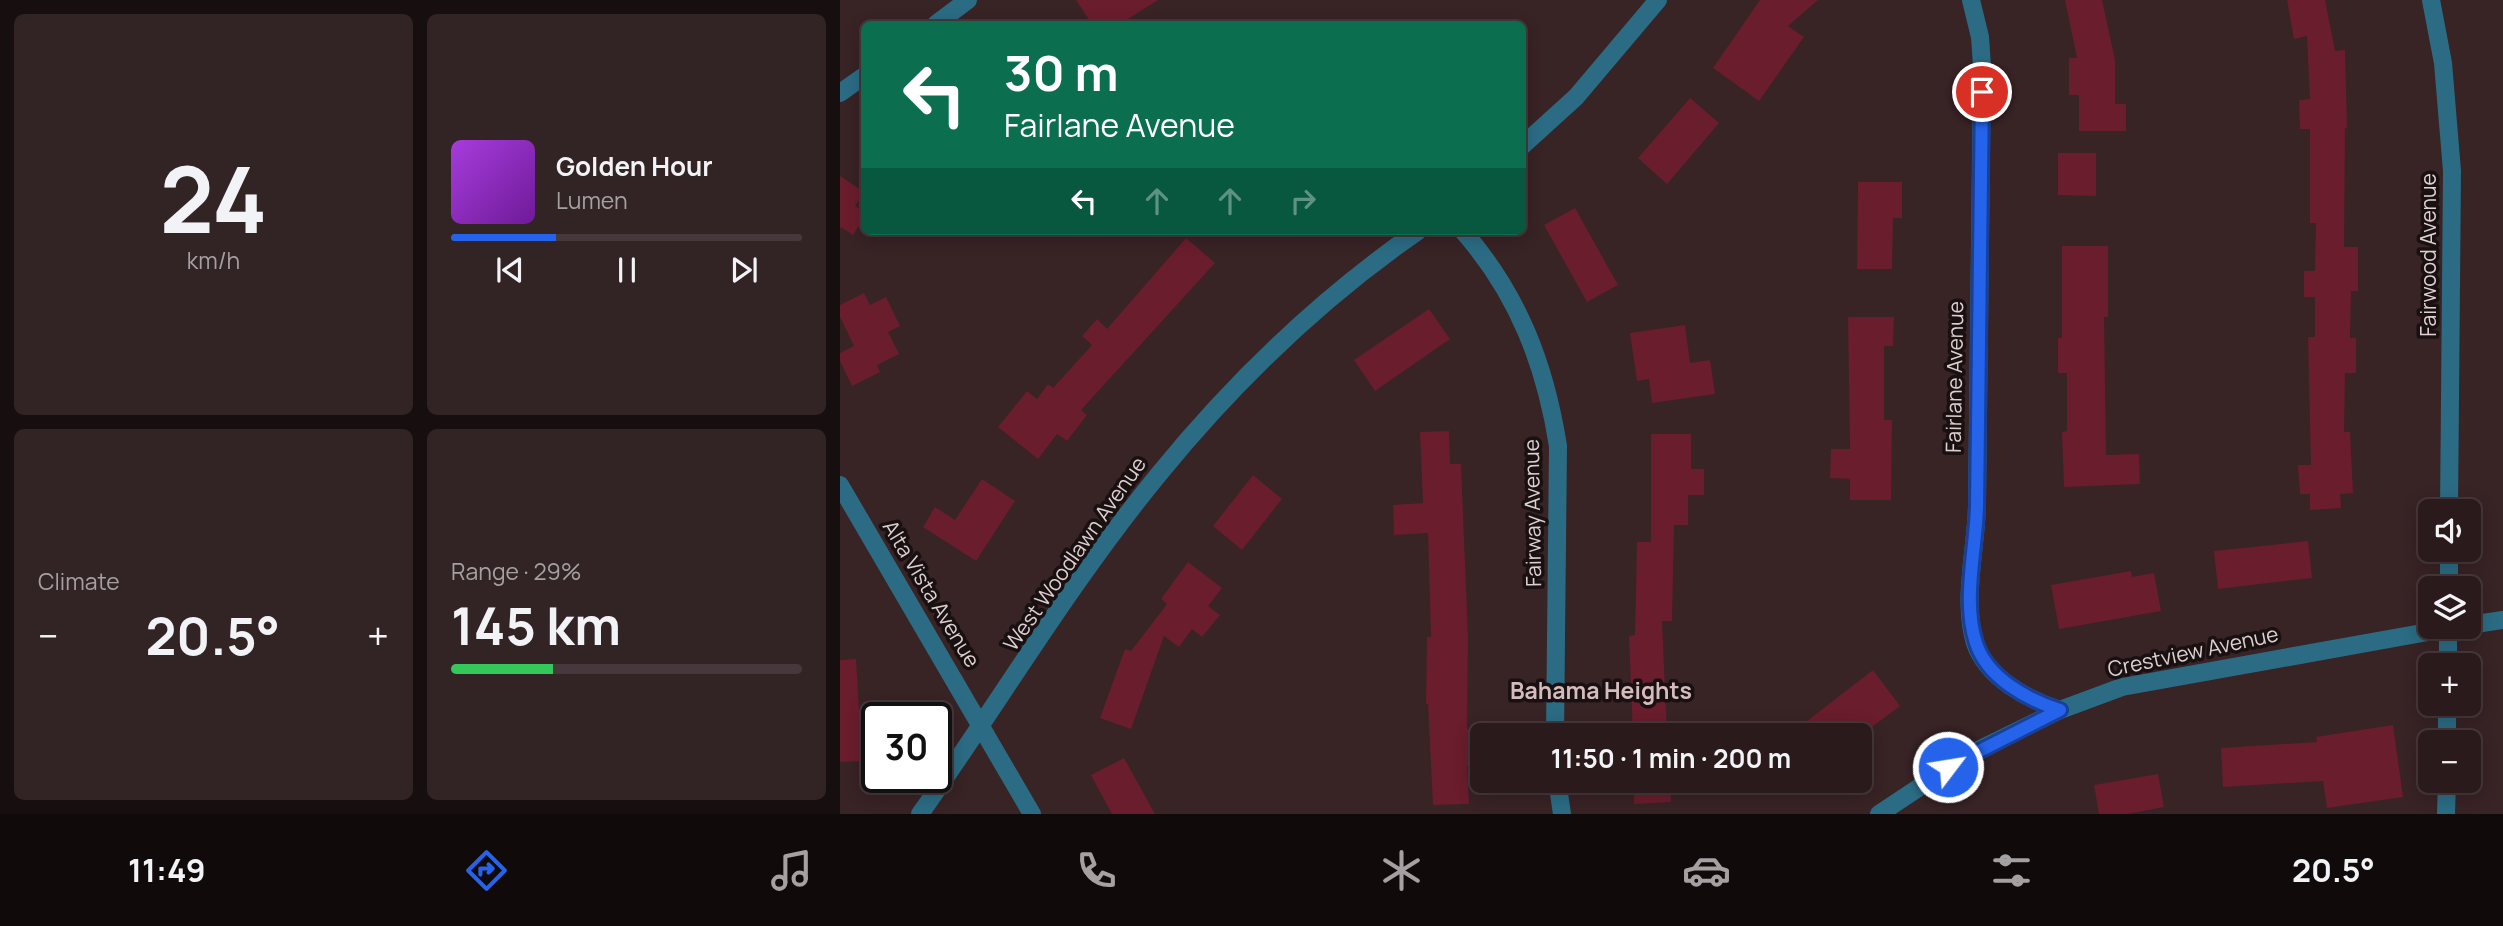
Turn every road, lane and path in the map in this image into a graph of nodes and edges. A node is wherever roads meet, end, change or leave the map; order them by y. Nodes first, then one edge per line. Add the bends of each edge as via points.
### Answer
1 (968, 0) edge
2 (1658, 0) edge
3 (1971, 0) edge
4 (2431, 0) edge
5 (940, 21) edge
6 (861, 78) edge
7 (840, 93) edge
8 (1526, 142) edge
9 (1413, 235) edge
10 (1466, 235) edge
11 (840, 485) edge
12 (2449, 499) edge
13 (2503, 620) edge
14 (2481, 623) edge
15 (2418, 633) edge
16 (2060, 710) junction
17 (1555, 723) edge
18 (982, 726) junction
19 (1559, 793) edge
20 (2446, 793) edge
21 (920, 814) edge
22 (1032, 814) edge
23 (1562, 814) edge
24 (1879, 814) edge
25 (2446, 814) edge

1 - 5 street
2 - 8 street via 1576,97
3 - 16 street, Fairlane Avenue via 1982,65 1976,523 1970,618 1976,646 1996,672 2021,693
4 - 12 street, Fairwood Avenue via 2443,63 2452,171
6 - 7 street
9 - 18 street, West Woodlawn Avenue via 1329,297 1204,420 1115,531
10 - 17 street, Fairway Avenue via 1515,303 1551,407 1558,446
11 - 18 street, Alta Vista Avenue
13 - 14 street
15 - 16 street, Crestview Avenue via 2122,687
16 - 24 street, Crestview Avenue via 1968,755
18 - 21 street, West Woodlawn Avenue
18 - 22 street
19 - 23 street
20 - 25 street

